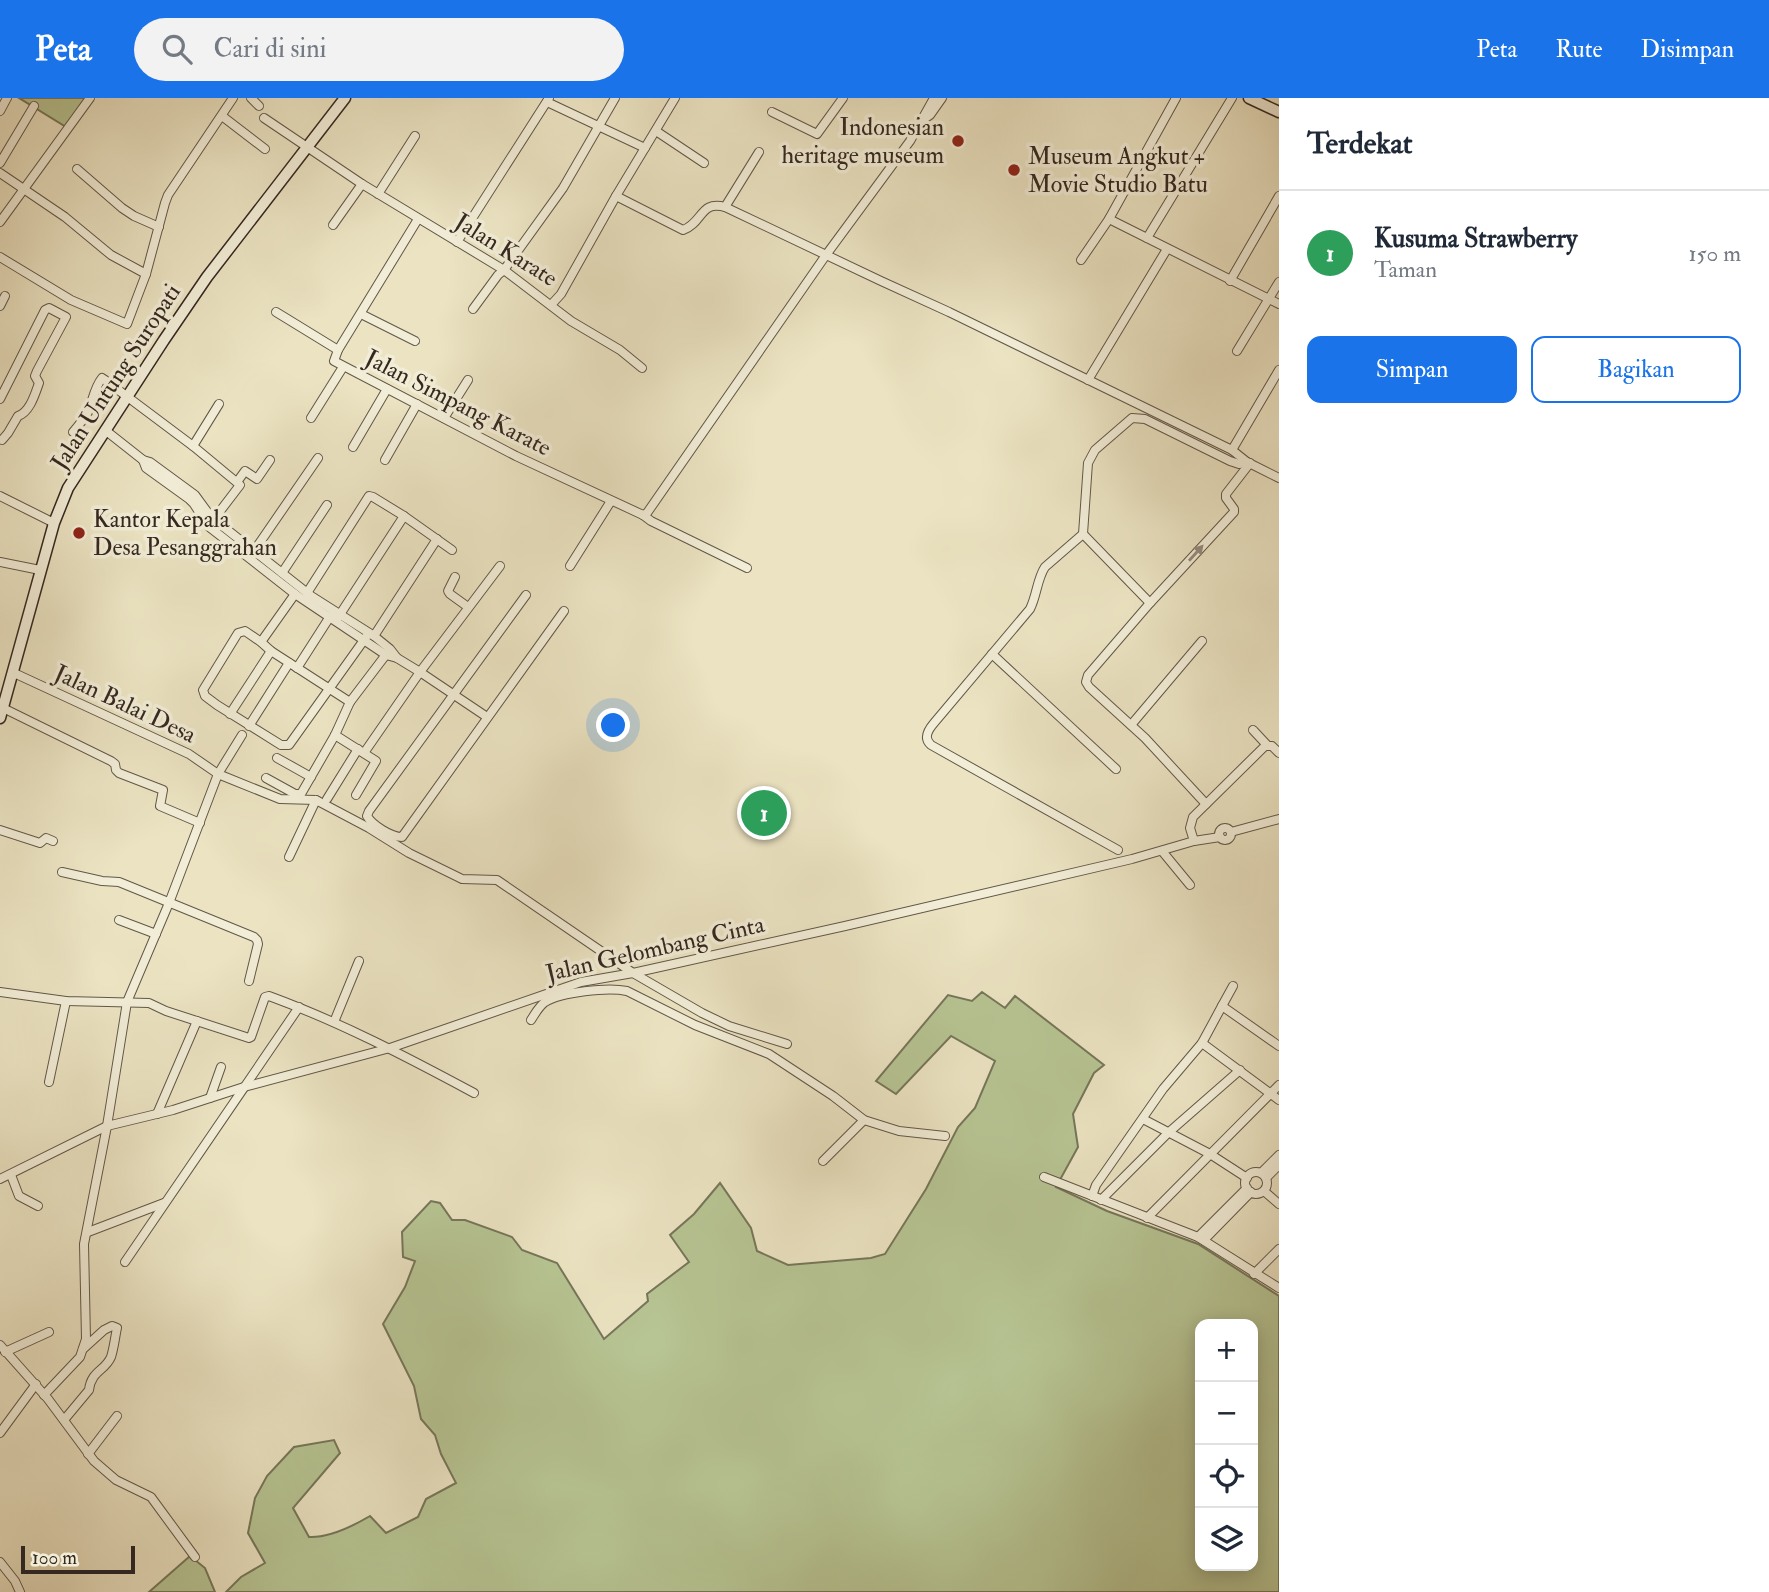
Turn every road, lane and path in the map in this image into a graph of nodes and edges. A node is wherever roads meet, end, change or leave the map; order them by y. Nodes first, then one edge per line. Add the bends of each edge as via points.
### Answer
1 (7, 98) edge
2 (90, 98) edge
3 (233, 98) edge
4 (251, 98) edge
5 (345, 98) edge
6 (615, 98) edge
7 (676, 98) edge
8 (843, 98) edge
9 (934, 98) edge
10 (942, 98) edge
11 (1176, 98) edge
12 (1232, 98) edge
13 (1250, 98) edge
14 (548, 100) edge
15 (34, 106) dead end
16 (259, 106) dead end
17 (1278, 109) edge
18 (0, 111) edge
19 (772, 112) dead end
20 (222, 116) junction
21 (264, 118) dead end
22 (924, 119) junction
23 (599, 126) junction
24 (656, 131) junction
25 (415, 136) dead end
26 (645, 148) junction
27 (265, 149) dead end
28 (307, 149) junction
29 (760, 152) dead end
30 (0, 163) edge
31 (704, 163) dead end
32 (77, 169) dead end
33 (0, 173) edge
34 (362, 184) junction
35 (25, 188) junction
36 (378, 194) junction
37 (616, 196) junction
38 (1279, 196) edge
39 (725, 206) junction
40 (418, 219) junction
41 (1108, 219) junction
42 (0, 221) edge
43 (333, 225) dead end
44 (159, 227) junction
45 (1147, 238) junction
46 (457, 242) junction
47 (1167, 249) junction
48 (825, 255) junction
49 (0, 257) edge
50 (1081, 260) dead end
51 (504, 270) junction
52 (146, 274) junction
53 (1230, 281) junction
54 (1279, 282) edge
55 (5, 296) dead end
56 (1268, 299) junction
57 (551, 304) junction
58 (1279, 304) edge
59 (0, 306) edge
60 (473, 309) dead end
61 (276, 312) dead end
62 (361, 314) junction
63 (415, 341) dead end
64 (338, 350) junction
65 (1237, 351) dead end
66 (343, 367) junction
67 (642, 368) dead end
68 (1279, 370) edge
69 (468, 380) dead end
70 (1088, 380) junction
71 (387, 389) junction
72 (127, 395) junction
73 (0, 399) edge
74 (219, 404) dead end
75 (417, 404) junction
76 (311, 418) dead end
77 (444, 418) junction
78 (105, 430) junction
79 (73, 432) dead end
80 (1, 439) edge
81 (192, 446) junction
82 (353, 447) dead end
83 (1232, 450) junction
84 (318, 458) dead end
85 (270, 460) dead end
86 (385, 460) dead end
87 (1249, 463) junction
88 (1279, 478) edge
89 (237, 482) junction
90 (0, 496) edge
91 (611, 500) junction
92 (327, 505) dead end
93 (641, 514) junction
94 (404, 516) junction
95 (54, 523) junction
96 (211, 523) junction
97 (1083, 534) junction
98 (437, 539) junction
99 (452, 550) dead end
100 (254, 551) junction
101 (0, 562) edge
102 (500, 566) dead end
103 (570, 566) dead end
104 (747, 568) dead end
105 (40, 570) junction
106 (278, 574) junction
107 (455, 577) dead end
108 (307, 593) junction
109 (295, 594) junction
110 (526, 595) dead end
111 (1150, 603) junction
112 (468, 607) junction
113 (564, 611) dead end
114 (335, 616) junction
115 (369, 636) junction
116 (1202, 641) dead end
117 (261, 642) junction
118 (271, 651) junction
119 (388, 652) junction
120 (992, 654) junction
121 (293, 666) junction
122 (420, 672) junction
123 (13, 673) junction
124 (329, 689) junction
125 (452, 694) junction
126 (350, 702) junction
127 (1, 713) edge
128 (230, 714) junction
129 (487, 718) junction
130 (1131, 725) junction
131 (249, 726) junction
132 (1253, 730) dead end
133 (242, 735) dead end
134 (335, 735) junction
135 (1267, 745) junction
136 (361, 751) junction
137 (1279, 753) edge
138 (277, 758) dead end
139 (1116, 769) dead end
140 (218, 774) junction
141 (311, 777) junction
142 (266, 778) dead end
143 (356, 795) dead end
144 (327, 799) dead end
145 (316, 800) junction
146 (1206, 804) junction
147 (1279, 820) edge
148 (200, 823) junction
149 (0, 830) edge
150 (53, 841) dead end
151 (1194, 841) junction
152 (1118, 850) dead end
153 (1162, 851) junction
154 (289, 857) dead end
155 (62, 872) dead end
156 (1190, 885) dead end
157 (169, 903) junction
158 (119, 920) dead end
159 (156, 934) junction
160 (359, 961) dead end
161 (632, 973) junction
162 (249, 981) dead end
163 (1233, 986) dead end
164 (0, 992) edge
165 (66, 1001) junction
166 (127, 1002) junction
167 (1222, 1006) junction
168 (299, 1007) junction
169 (531, 1020) dead end
170 (197, 1021) junction
171 (334, 1022) junction
172 (1202, 1043) junction
173 (787, 1044) dead end
174 (1279, 1045) edge
175 (390, 1048) junction
176 (221, 1067) dead end
177 (1240, 1070) junction
178 (50, 1082) dead end
179 (1279, 1085) edge
180 (244, 1087) junction
181 (474, 1093) dead end
182 (1271, 1093) junction
183 (210, 1098) junction
184 (1279, 1100) edge
185 (157, 1114) junction
186 (1143, 1119) junction
187 (864, 1120) junction
188 (107, 1126) junction
189 (1168, 1133) junction
190 (945, 1136) dead end
191 (1210, 1154) junction
192 (1279, 1155) edge
193 (823, 1161) dead end
194 (1279, 1165) edge
195 (10, 1175) junction
196 (1264, 1176) junction
197 (1044, 1177) dead end
198 (1247, 1178) junction
199 (0, 1179) edge
200 (1249, 1190) junction
201 (1264, 1191) junction
202 (1091, 1196) junction
203 (1101, 1200) junction
204 (164, 1203) junction
205 (1279, 1204) edge
206 (38, 1206) dead end
207 (1147, 1217) junction
208 (88, 1232) junction
209 (1201, 1239) junction
210 (1279, 1249) edge
211 (125, 1262) dead end
212 (1255, 1274) junction
213 (1279, 1288) edge
214 (49, 1332) dead end
215 (3, 1348) edge
216 (83, 1349) junction
217 (36, 1384) junction
218 (44, 1395) junction
219 (117, 1416) dead end
220 (64, 1420) junction
221 (0, 1433) edge
222 (88, 1454) junction
223 (195, 1557) dead end
224 (0, 1562) edge
225 (20, 1592) edge

1 - 18 street
2 - 35 street
3 - 20 street
4 - 16 street
5 - 28 main road, Jalan Untung Suropati
6 - 23 street
7 - 24 street, Jalan Karate
8 - 19 street via 817,134
9 - 22 street
10 - 22 street
11 - 41 street
12 - 45 street
13 - 17 main road
14 - 23 street
14 - 46 street
15 - 30 street
20 - 27 street
20 - 44 street via 168,195
21 - 28 street, Jalan Karate
22 - 48 street
23 - 26 street
23 - 51 street via 563,188
24 - 26 street, Jalan Karate
24 - 31 street
25 - 36 street
26 - 37 street, Jalan Karate
28 - 34 street, Jalan Karate
28 - 72 main road, Jalan Untung Suropati via 207,277
29 - 39 street
32 - 44 street via 121,208
33 - 35 street
34 - 36 street, Jalan Karate
34 - 43 street
35 - 42 street
35 - 52 street via 111,255
36 - 40 street, Jalan Karate
37 - 39 street via 683,230 708,207
37 - 57 street, Jalan Karate
38 - 53 street
39 - 48 street
40 - 46 street, Jalan Karate
40 - 62 street, Jalan Simpang Karate
41 - 45 street
41 - 50 street
44 - 52 street
45 - 47 street
46 - 51 street, Jalan Karate
47 - 53 street
47 - 70 street
48 - 70 street
48 - 93 street via 647,513
49 - 52 street via 71,300 127,324
51 - 57 street, Jalan Karate
51 - 60 street
53 - 56 street
54 - 56 street
55 - 59 street
56 - 58 street
56 - 65 street
57 - 67 street
61 - 64 street
62 - 63 street
62 - 64 street, Jalan Simpang Karate
64 - 66 street, Jalan Simpang Karate via 334,361
66 - 71 street, Jalan Simpang Karate
66 - 76 street
68 - 83 street
69 - 77 street
70 - 83 street
71 - 75 street, Jalan Simpang Karate
71 - 82 street
72 - 78 main road, Jalan Untung Suropati
72 - 79 street via 102,378 84,419
72 - 81 street
73 - 80 street via 46,310 66,317 37,371 39,383 27,410
74 - 81 street
75 - 77 street, Jalan Simpang Karate
75 - 86 street
77 - 91 street, Jalan Simpang Karate
78 - 95 main road, Jalan Untung Suropati via 68,488
78 - 96 street
81 - 89 street
83 - 87 street
84 - 100 street
85 - 89 street via 257,479 245,471
87 - 88 street
87 - 97 street via 1230,461 1145,419 1132,418 1095,450 1088,463
111 -> 87 street via 1234,512 1226,494
89 - 96 street via 240,485
90 - 95 street
91 - 93 street, Jalan Simpang Karate
91 - 103 street
92 - 106 street
93 - 104 street, Jalan Simpang Karate
94 - 98 street
94 - 108 street via 369,496
94 - 114 street
95 - 105 main road, Jalan Untung Suropati
96 - 100 street
96 - 106 street
97 - 111 street
97 - 120 street via 1045,566 1030,609
98 - 99 street
98 - 115 street
100 - 106 street
101 - 105 street
102 - 112 street
105 - 123 main road, Jalan Untung Suropati
106 - 108 street
106 - 109 street
107 - 112 street via 448,591
108 - 114 street
109 - 114 street
109 - 117 street
110 - 125 street
111 - 130 street via 1086,680
112 - 122 street
113 - 129 street
114 - 115 street
114 - 121 street
115 - 119 street
115 - 124 street
116 - 130 street
117 - 118 street
117 - 128 street via 244,631 238,633 203,690 202,694
118 - 121 street
118 - 128 street
119 - 122 street
119 - 126 street
120 - 139 street
120 - 152 street via 931,726 928,743
121 - 124 street
121 - 131 street
122 - 125 street
122 - 136 street
123 - 127 main road, Jalan Untung Suropati
123 - 140 street, Jalan Balai Desa via 188,754
124 - 126 street
124 - 131 street via 287,746
125 - 129 street
125 - 129 street via 369,811 369,821 402,837
126 - 134 street
127 - 148 street via 111,761 119,773 163,790 160,806
128 - 131 street
130 - 146 street
132 - 135 street
133 - 140 street
134 - 136 street
134 - 141 street
135 - 137 street
135 - 146 street
136 - 143 street via 375,763
136 - 144 street
138 - 141 street
140 - 145 street, Jalan Balai Desa via 280,799
140 - 148 street
141 - 142 street via 299,795
145 - 154 street
145 - 161 street via 462,879 497,880
146 - 151 street via 1191,822
147 - 151 street, Jalan Gelombang Cinta via 1231,832 1224,828 1220,836
148 - 157 street
149 - 150 street via 40,843 46,838
151 - 153 street, Jalan Gelombang Cinta
153 - 156 street
153 - 161 street, Jalan Gelombang Cinta
155 - 157 street via 119,882
157 - 159 street
157 - 162 street via 256,938
158 - 159 street
159 - 166 street
160 - 171 street
161 - 173 street via 729,1026
161 - 175 street, Jalan Gelombang Cinta via 574,984
163 - 167 street
164 - 165 street
165 - 166 street
165 - 178 street
166 - 170 street via 149,1003
166 - 188 street
167 - 172 street
167 - 174 street
168 - 170 street via 266,996 249,1038
168 - 171 street
168 - 180 street
169 - 187 street via 550,1000 588,990 627,991 695,1025 769,1054
170 - 185 street
171 - 175 street
172 - 177 street
172 - 186 street
175 - 180 street, Jalan Gelombang Cinta
175 - 181 street
176 - 183 street
177 - 182 street
177 - 189 street
179 - 182 street
180 - 183 street, Jalan Gelombang Cinta
180 - 204 street
182 - 184 street
182 - 191 street
183 - 185 street, Jalan Gelombang Cinta
185 - 188 street, Jalan Gelombang Cinta
186 - 189 street
186 - 202 street
187 - 190 street via 899,1131
187 - 193 street
188 - 195 street, Jalan Gelombang Cinta
188 - 208 street
189 - 191 street
189 - 203 street
191 - 198 street
191 - 207 street
192 - 196 street
194 - 196 street
195 - 199 street, Jalan Gelombang Cinta
195 - 206 street via 19,1196
196 - 198 street via 1255,1172
196 - 201 street
197 - 202 street
198 - 200 street
200 - 201 street
200 - 209 street
201 - 205 street
202 - 203 street
203 - 207 street
204 - 208 street
204 - 211 street
207 - 209 street
208 - 216 street via 83,1254 87,1331
209 - 212 street
210 - 212 street
212 - 213 street
214 - 215 street
215 - 217 street
216 - 218 street
216 - 220 street via 104,1330 117,1328 110,1359
217 - 218 street
217 - 221 street
218 - 220 street
219 - 222 street
220 - 222 street
222 - 223 street via 116,1480 151,1497
224 - 225 street

